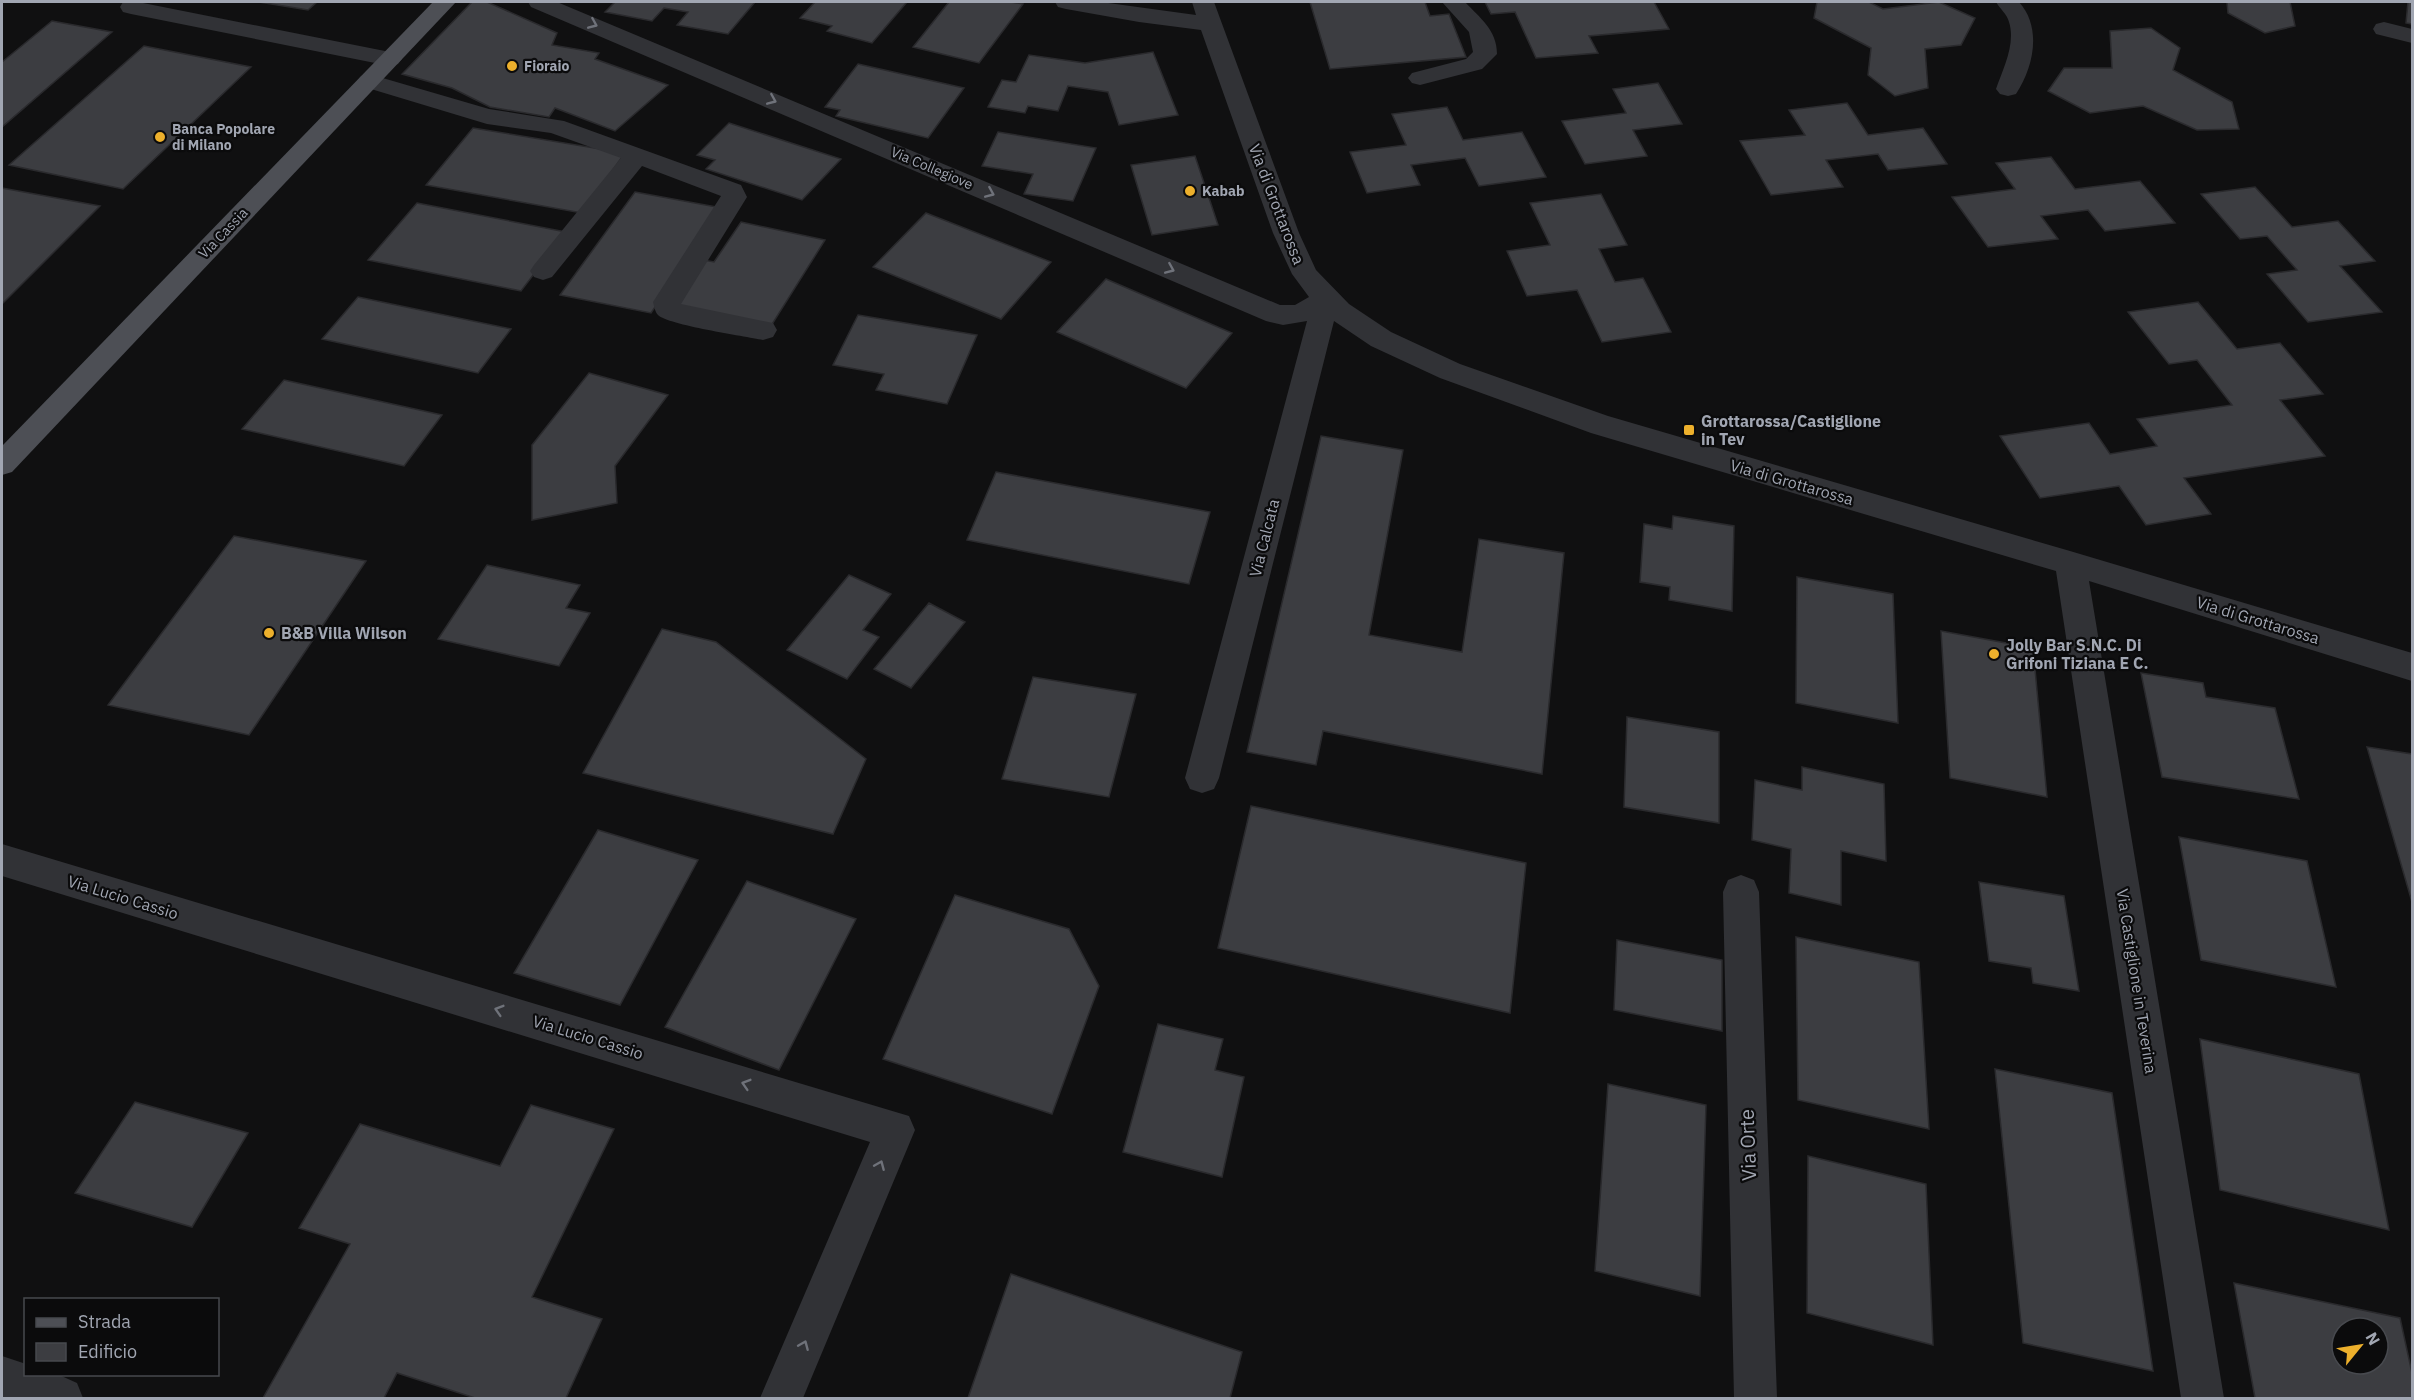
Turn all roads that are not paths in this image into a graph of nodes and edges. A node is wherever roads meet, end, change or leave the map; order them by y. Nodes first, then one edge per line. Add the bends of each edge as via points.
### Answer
1 (445, 2) edge
2 (539, 2) edge
3 (1066, 2) edge
4 (1453, 2) edge
5 (2007, 2) edge
6 (130, 8) dead end
7 (1207, 13) edge
8 (2384, 29) dead end
9 (2412, 36) edge
10 (390, 59) junction
11 (1420, 78) dead end
12 (369, 81) junction
13 (2008, 89) dead end
14 (637, 155) junction
15 (543, 271) dead end
16 (1326, 298) junction
17 (763, 330) dead end
18 (3, 456) edge
19 (2070, 563) junction
20 (2412, 667) edge
21 (1202, 778) dead end
22 (2, 860) edge
23 (1741, 892) dead end
24 (2, 1378) edge
25 (62, 1398) edge
26 (782, 1398) edge
27 (1756, 1398) edge
28 (2203, 1398) edge

1 - 10 main road, Via Cassia
2 -> 16 street, Via Collegiove via 1276,314 1308,311
3 - 7 street via 1148,16
4 - 11 street via 1486,40 1485,54 1474,64
5 - 13 street via 2022,22 2025,36
6 - 10 street
7 - 16 street, Via di Grottarossa via 1286,233 1305,274
8 - 9 street
10 - 12 main road, Via Cassia
12 - 14 street via 487,116 555,126
12 - 18 main road, Via Cassia
14 - 15 street
14 - 17 street via 723,187 732,191 734,197 667,302 668,309
16 - 19 street, Via di Grottarossa via 1389,344 1547,407
16 - 21 street, Via Calcata
19 - 20 street, Via di Grottarossa
19 - 28 street, Via Castiglione in Teverina
26 -> 22 street, Via Lucio Cassio via 896,1130
23 - 27 street, Via Orte
24 - 25 street

